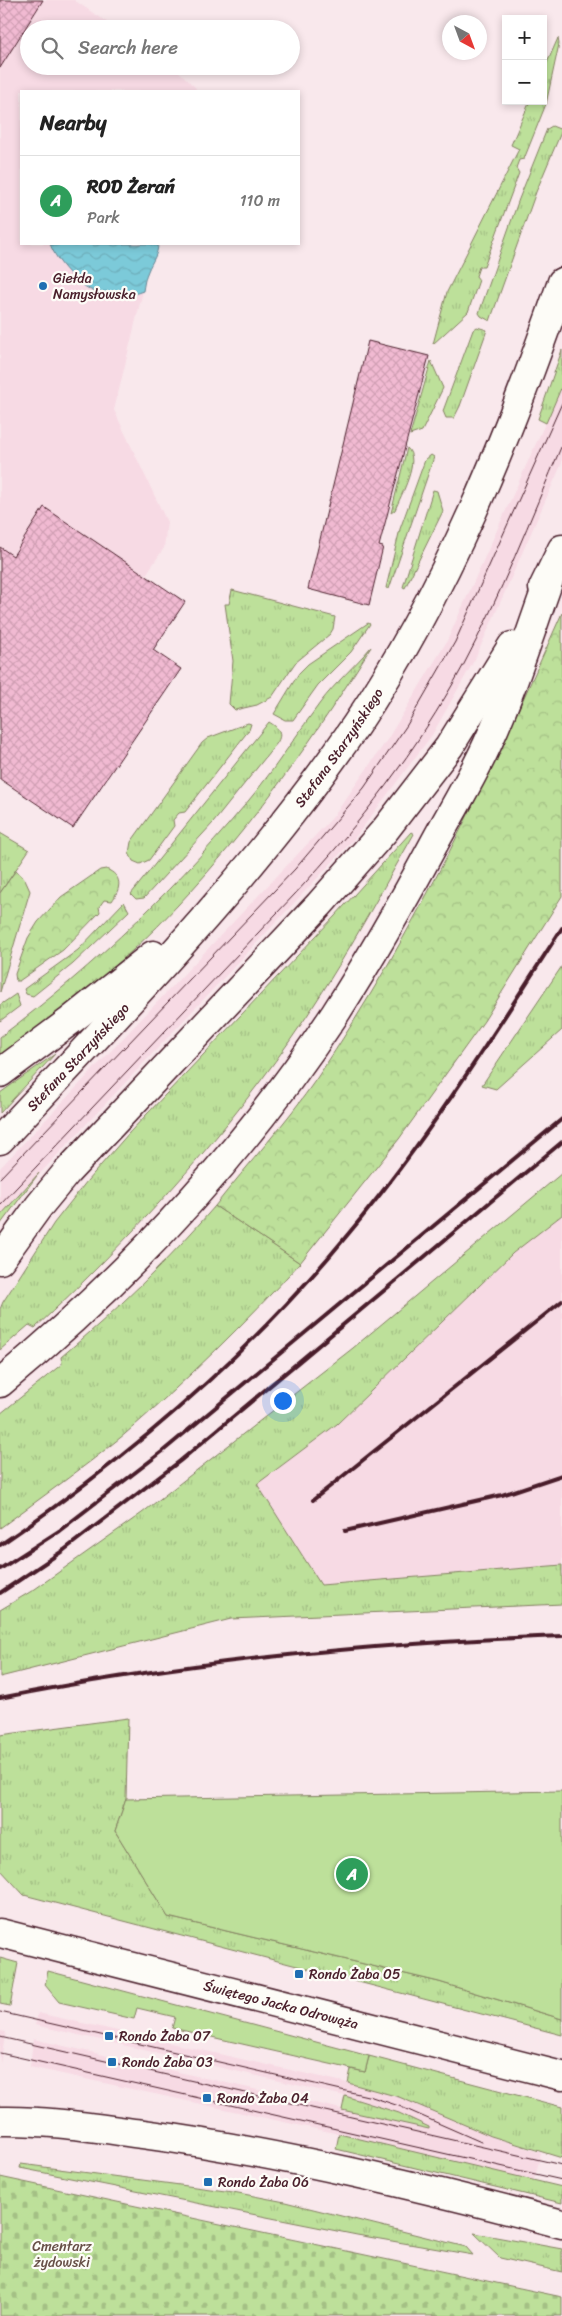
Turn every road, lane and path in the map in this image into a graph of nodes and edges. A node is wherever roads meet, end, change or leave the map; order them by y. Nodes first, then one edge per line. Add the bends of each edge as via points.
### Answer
1 (562, 282) edge
2 (557, 560) edge
3 (218, 902) junction
4 (0, 1074) edge
5 (0, 1140) edge
6 (0, 1260) edge
7 (0, 1383) edge
8 (0, 1933) edge
9 (562, 2076) edge
10 (0, 2121) edge
11 (562, 2224) edge

1 - 3 main road, Stefana Starzyńskiego via 470,518 399,655 357,723 317,778 255,860
2 - 6 main road via 483,696 417,790 318,905 67,1172
2 - 7 main road via 487,746 413,884 334,1015 209,1181 108,1288
3 - 4 main road
3 - 5 main road, Stefana Starzyńskiego
8 - 9 main road, Świętego Jacka Odrowąża
10 - 11 main road via 89,2127 220,2144

